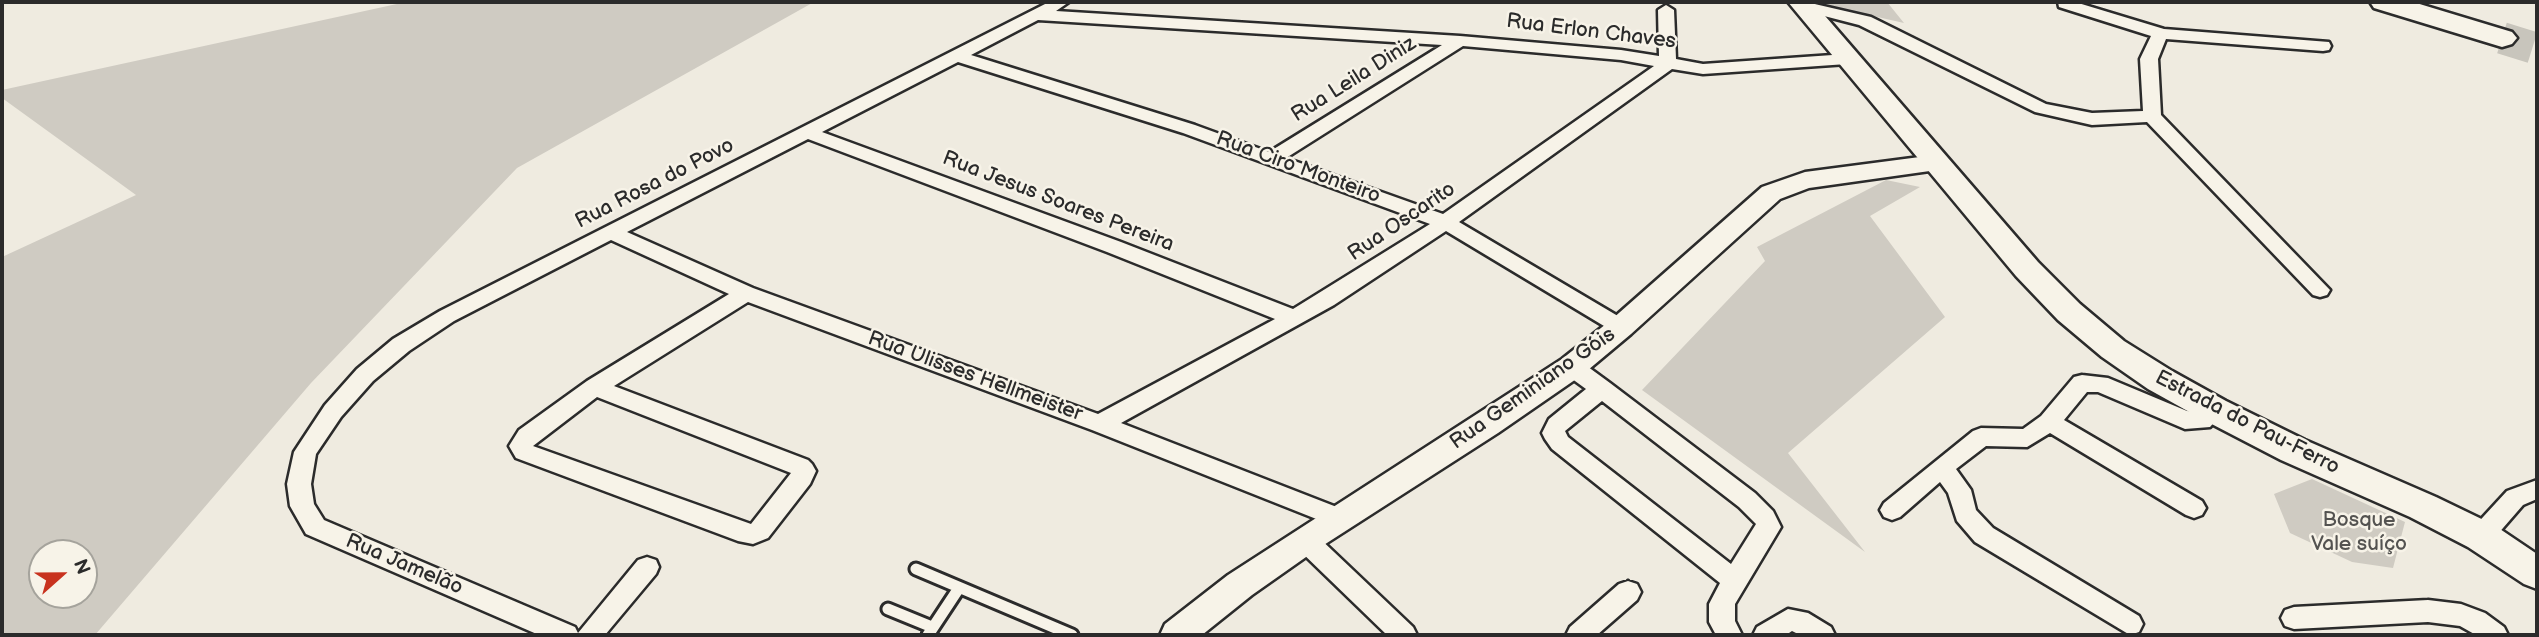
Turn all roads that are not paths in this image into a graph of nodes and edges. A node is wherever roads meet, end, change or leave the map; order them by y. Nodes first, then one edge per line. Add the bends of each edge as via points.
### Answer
1 (1061, 2) edge
2 (2384, 2) edge
3 (2438, 2) edge
4 (1801, 4) edge
5 (2065, 4) dead end
6 (1666, 10) dead end
7 (1035, 15) junction
8 (2162, 34) junction
9 (1460, 41) junction
10 (2323, 46) dead end
11 (955, 55) junction
12 (1847, 59) junction
13 (1668, 64) junction
14 (2152, 116) junction
15 (806, 132) junction
16 (1272, 158) junction
17 (1935, 163) junction
18 (1445, 222) junction
19 (612, 233) junction
20 (2320, 290) dead end
21 (746, 293) junction
22 (1294, 318) junction
23 (1621, 327) junction
24 (1572, 366) junction
25 (595, 387) junction
26 (1602, 389) junction
27 (2214, 410) junction
28 (2049, 422) junction
29 (1101, 424) junction
30 (305, 452) joint
31 (1942, 467) junction
32 (2537, 489) edge
33 (2194, 508) dead end
34 (1892, 510) dead end
35 (1339, 518) junction
36 (2481, 536) junction
37 (1305, 540) junction
38 (647, 568) dead end
39 (916, 569) dead end
40 (2537, 573) edge
41 (1734, 580) junction
42 (959, 588) junction
43 (1628, 592) dead end
44 (888, 609) dead end
45 (2294, 618) dead end
46 (2130, 624) dead end
47 (930, 631) edge
48 (566, 635) edge
49 (590, 635) edge
50 (1072, 635) edge
51 (1177, 635) edge
52 (1405, 635) edge
53 (1579, 635) edge
54 (1729, 635) edge
55 (1766, 635) edge
56 (1822, 635) edge
57 (2495, 635) edge

1 - 7 street, Rua Rosa do Povo
2 - 3 highway via 2505,30
4 - 12 main road, Estrada do Pau-Ferro
4 - 14 street via 1865,21 2041,108 2092,119
5 - 8 street
6 - 13 street
7 - 9 street, Rua Erlon Chaves
7 - 11 street, Rua Rosa do Povo
8 - 10 street
8 - 14 street via 2149,59
9 - 13 street, Rua Erlon Chaves via 1621,55
9 - 16 street, Rua Leila Diniz
11 - 15 street, Rua Rosa do Povo
11 - 16 street, Rua Ciro Monteiro
12 - 13 street, Rua Erlon Chaves via 1711,69
12 - 17 main road, Estrada do Pau-Ferro
13 - 18 street, Rua Oscarito
14 - 20 street
15 - 19 street, Rua Rosa do Povo
15 - 22 street, Rua Jesus Soares Pereira
16 - 18 street, Rua Ciro Monteiro
17 - 23 street, Rua Geminiano Góis via 1805,180 1771,192
17 - 27 main road, Estrada do Pau-Ferro via 2069,312 2113,349
18 - 22 street, Rua Oscarito
18 - 23 street, Rua Ciro Monteiro
19 - 21 street, Rua Ulisses Hellmeister
19 - 30 street, Rua Rosa do Povo via 447,316 401,345 357,384
21 - 25 street
21 - 29 street, Rua Ulisses Hellmeister
22 - 29 street, Rua Oscarito
23 - 24 street, Rua Geminiano Góis
24 - 26 street
24 - 35 street, Rua Geminiano Góis
25 - 25 street via 527,436 520,446 524,452 747,533 758,531 802,477 800,467
26 - 41 street via 1748,499 1765,518 1769,527
26 - 41 street via 1553,433
27 - 28 street via 2202,421 2185,420 2090,382 2077,387
27 - 36 main road, Estrada do Pau-Ferro
28 - 31 street via 2027,438 1981,438
28 - 33 street
29 - 35 street, Rua Ulisses Hellmeister
30 - 48 street, Rua Jamelão via 299,484 302,506 315,527
31 - 34 street
31 - 46 street via 1959,490 1965,514 1984,535
32 - 36 street via 2515,498
35 - 37 street, Rua Geminiano Góis
36 - 40 main road, Estrada do Pau-Ferro
37 - 51 street, Rua Geminiano Góis
37 - 52 street
38 - 49 street
39 - 42 lane
41 - 54 street via 1722,604 1722,622
42 - 47 lane
42 - 50 lane
43 - 53 street
44 - 47 lane
45 - 57 street via 2428,611 2461,615
55 - 56 street via 1788,620 1799,621

